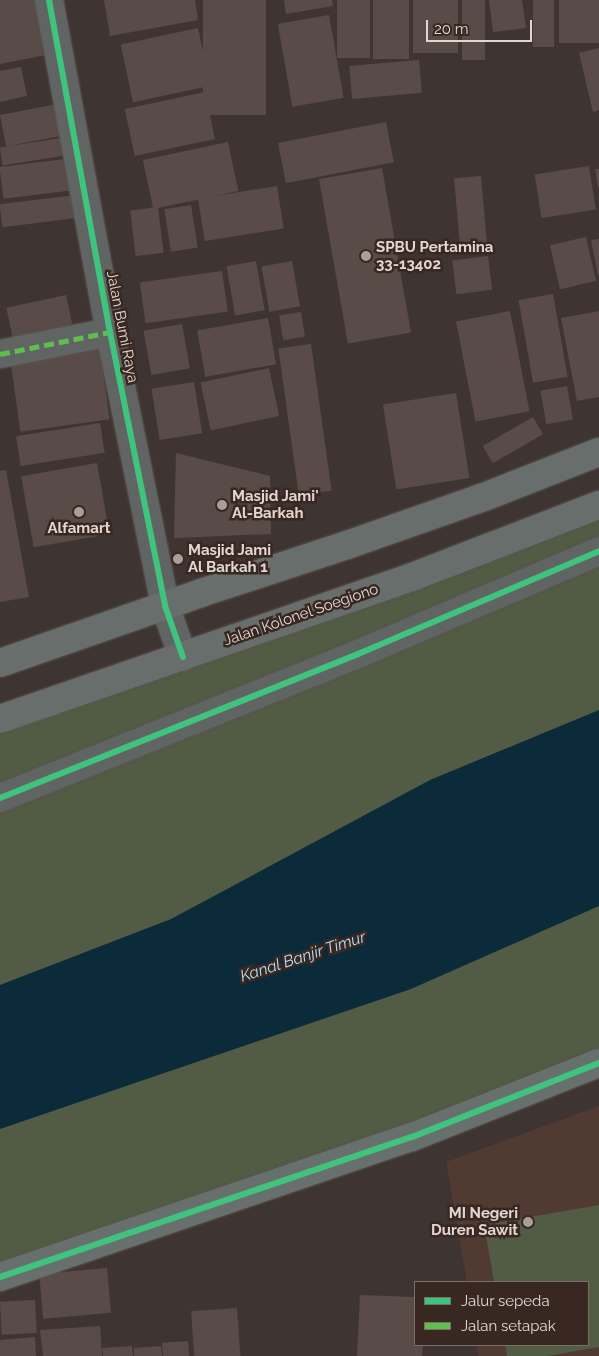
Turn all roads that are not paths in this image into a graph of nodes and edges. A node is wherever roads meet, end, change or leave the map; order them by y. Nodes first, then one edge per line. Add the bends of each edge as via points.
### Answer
1 (49, 0) edge
2 (110, 332) junction
3 (0, 354) edge
4 (599, 452) edge
5 (599, 505) edge
6 (599, 551) edge
7 (165, 606) junction
8 (183, 656) junction
9 (0, 663) edge
10 (0, 719) edge
11 (0, 798) edge
12 (599, 1063) edge
13 (0, 1277) edge

1 - 2 street, Jalan Bumi Raya
2 - 3 street
2 - 7 street, Jalan Bumi Raya
4 - 7 main road via 348,546
5 - 8 main road, Jalan Kolonel Soegiono via 412,577
6 - 11 street via 358,654
7 - 8 street, Jalan Bumi Raya
7 - 9 main road
8 - 10 main road, Jalan Kolonel Soegiono
12 - 13 street via 412,1137

